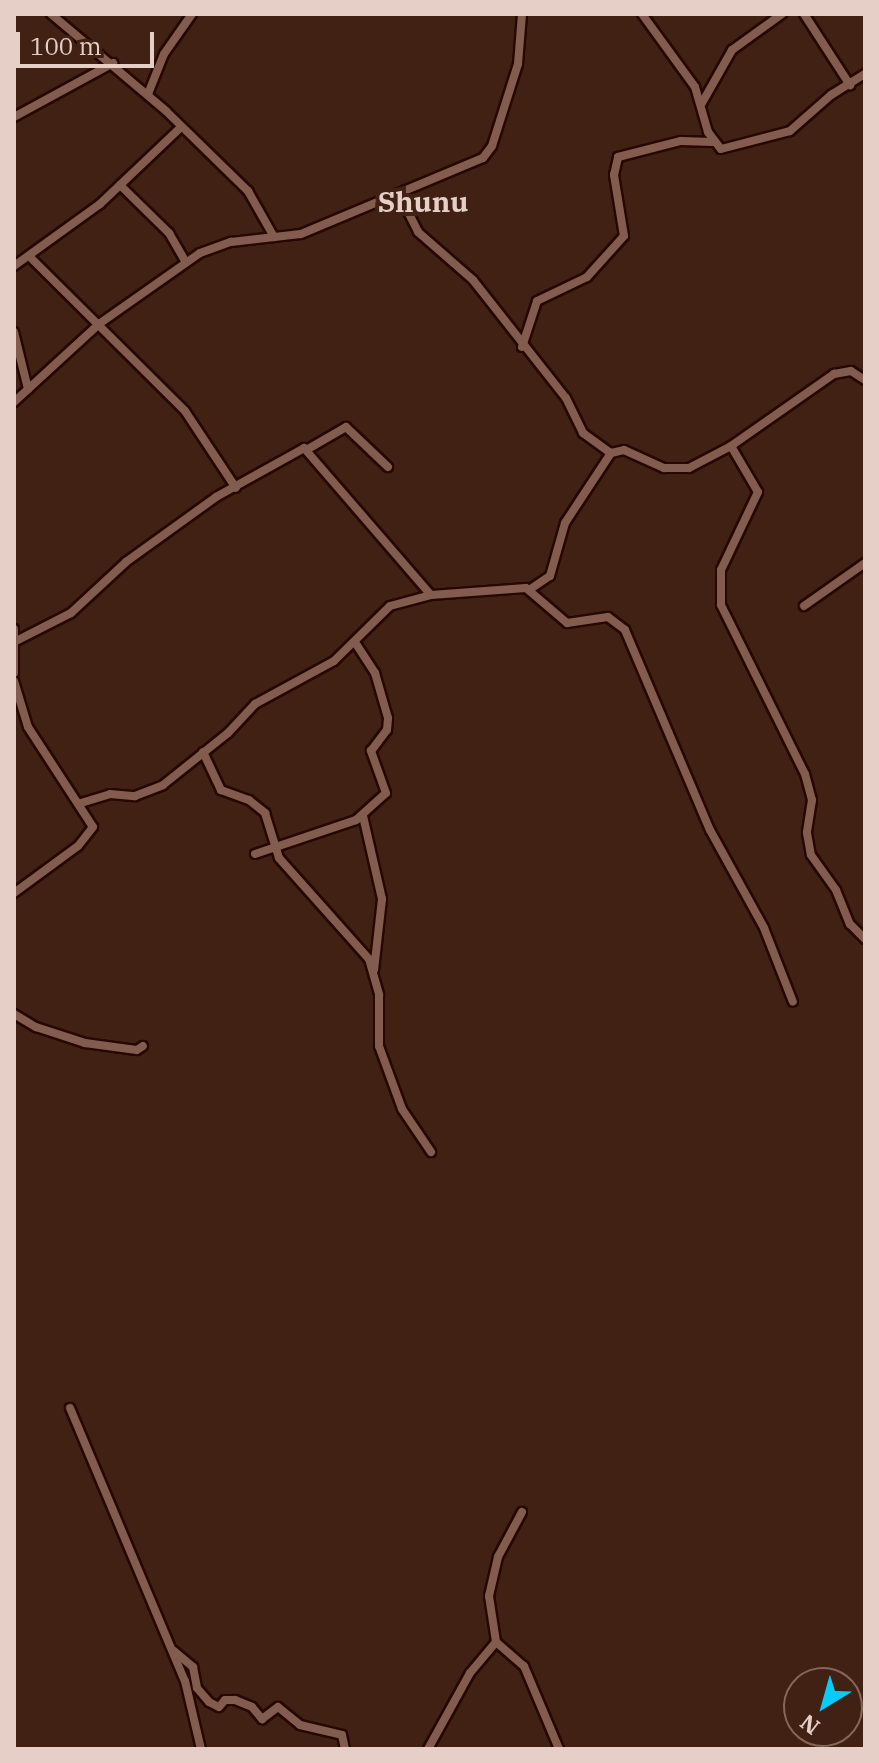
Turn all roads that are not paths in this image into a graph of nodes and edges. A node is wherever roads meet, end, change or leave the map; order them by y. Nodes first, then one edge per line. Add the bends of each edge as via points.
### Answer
1 (51, 14) edge
2 (192, 14) edge
3 (522, 14) edge
4 (642, 14) edge
5 (782, 14) edge
6 (804, 14) edge
7 (113, 63) junction
8 (865, 74) edge
9 (850, 85) junction
10 (148, 94) junction
11 (702, 103) junction
12 (14, 117) edge
13 (181, 127) junction
14 (713, 142) junction
15 (120, 185) junction
16 (390, 200) junction
17 (274, 237) junction
18 (31, 258) junction
19 (185, 261) junction
20 (14, 266) edge
21 (99, 324) junction
22 (14, 332) edge
23 (522, 347) junction
24 (865, 380) edge
25 (28, 389) junction
26 (14, 402) edge
27 (731, 446) junction
28 (308, 449) junction
29 (611, 453) junction
30 (388, 467) dead end
31 (236, 488) junction
32 (865, 563) edge
33 (529, 590) junction
34 (431, 595) junction
35 (804, 606) dead end
36 (14, 629) edge
37 (16, 641) junction
38 (355, 642) junction
39 (14, 673) edge
40 (14, 681) edge
41 (203, 752) junction
42 (81, 803) junction
43 (363, 816) junction
44 (273, 847) junction
45 (255, 854) dead end
46 (14, 893) edge
47 (865, 939) edge
48 (374, 970) junction
49 (793, 1002) dead end
50 (14, 1014) edge
51 (143, 1046) dead end
52 (431, 1152) dead end
53 (70, 1408) dead end
54 (522, 1512) dead end
55 (496, 1642) junction
56 (171, 1649) junction
57 (201, 1749) edge
58 (345, 1749) edge
59 (428, 1749) edge
60 (559, 1749) edge

1 - 7 street
2 - 10 street via 164,54
3 - 16 street via 520,56 488,153 477,163
4 - 11 street
5 - 11 street via 732,50
6 - 9 street
7 - 10 street
7 - 12 street
8 - 9 street
9 - 14 street via 790,131 724,149
10 - 13 street
11 - 14 street
13 - 15 street
13 - 17 street via 248,191
14 - 23 street via 681,141 618,157 614,175 624,236 587,277 537,301
15 - 18 street
15 - 19 street via 169,233
16 - 17 street via 301,234
16 - 23 street via 405,206 418,232 473,280
17 - 19 street via 222,244
18 - 20 street
18 - 21 street
19 - 21 street
21 - 25 street
21 - 31 street via 185,411
22 - 25 street
23 - 29 street via 566,398 583,433
24 - 27 street via 851,371 834,374
25 - 26 street
27 - 29 street via 679,470 624,450
27 - 47 street via 758,492 721,570 721,605 805,774 812,800 807,833 811,855 836,890 850,924
28 - 30 street via 330,433 351,428
28 - 31 street
28 - 34 street
29 - 33 street via 565,523 550,576
31 - 37 street via 191,514 63,619
32 - 35 street
33 - 34 street
33 - 49 street via 567,623 608,617 625,630 710,830 764,928
34 - 38 street via 384,609
36 - 37 street
37 - 39 street
38 - 41 street via 327,666 255,704
38 - 43 street via 375,673 388,718 387,730 371,751 386,793
40 - 42 street via 28,727
41 - 42 street via 149,792 110,794
41 - 44 street via 221,790 249,800 265,813
42 - 46 street via 92,824 88,837
43 - 44 street
43 - 48 street via 382,899
44 - 45 street
44 - 48 street
48 - 52 street via 379,1046 402,1109
50 - 51 street via 85,1043 137,1050
53 - 56 street
54 - 55 street via 498,1557 489,1596
55 - 59 street via 470,1673
55 - 60 street via 524,1666
56 - 57 street
56 - 58 street via 193,1667 197,1688 209,1702 219,1707 225,1700 235,1700 252,1707 262,1719 278,1707 300,1725 342,1735

